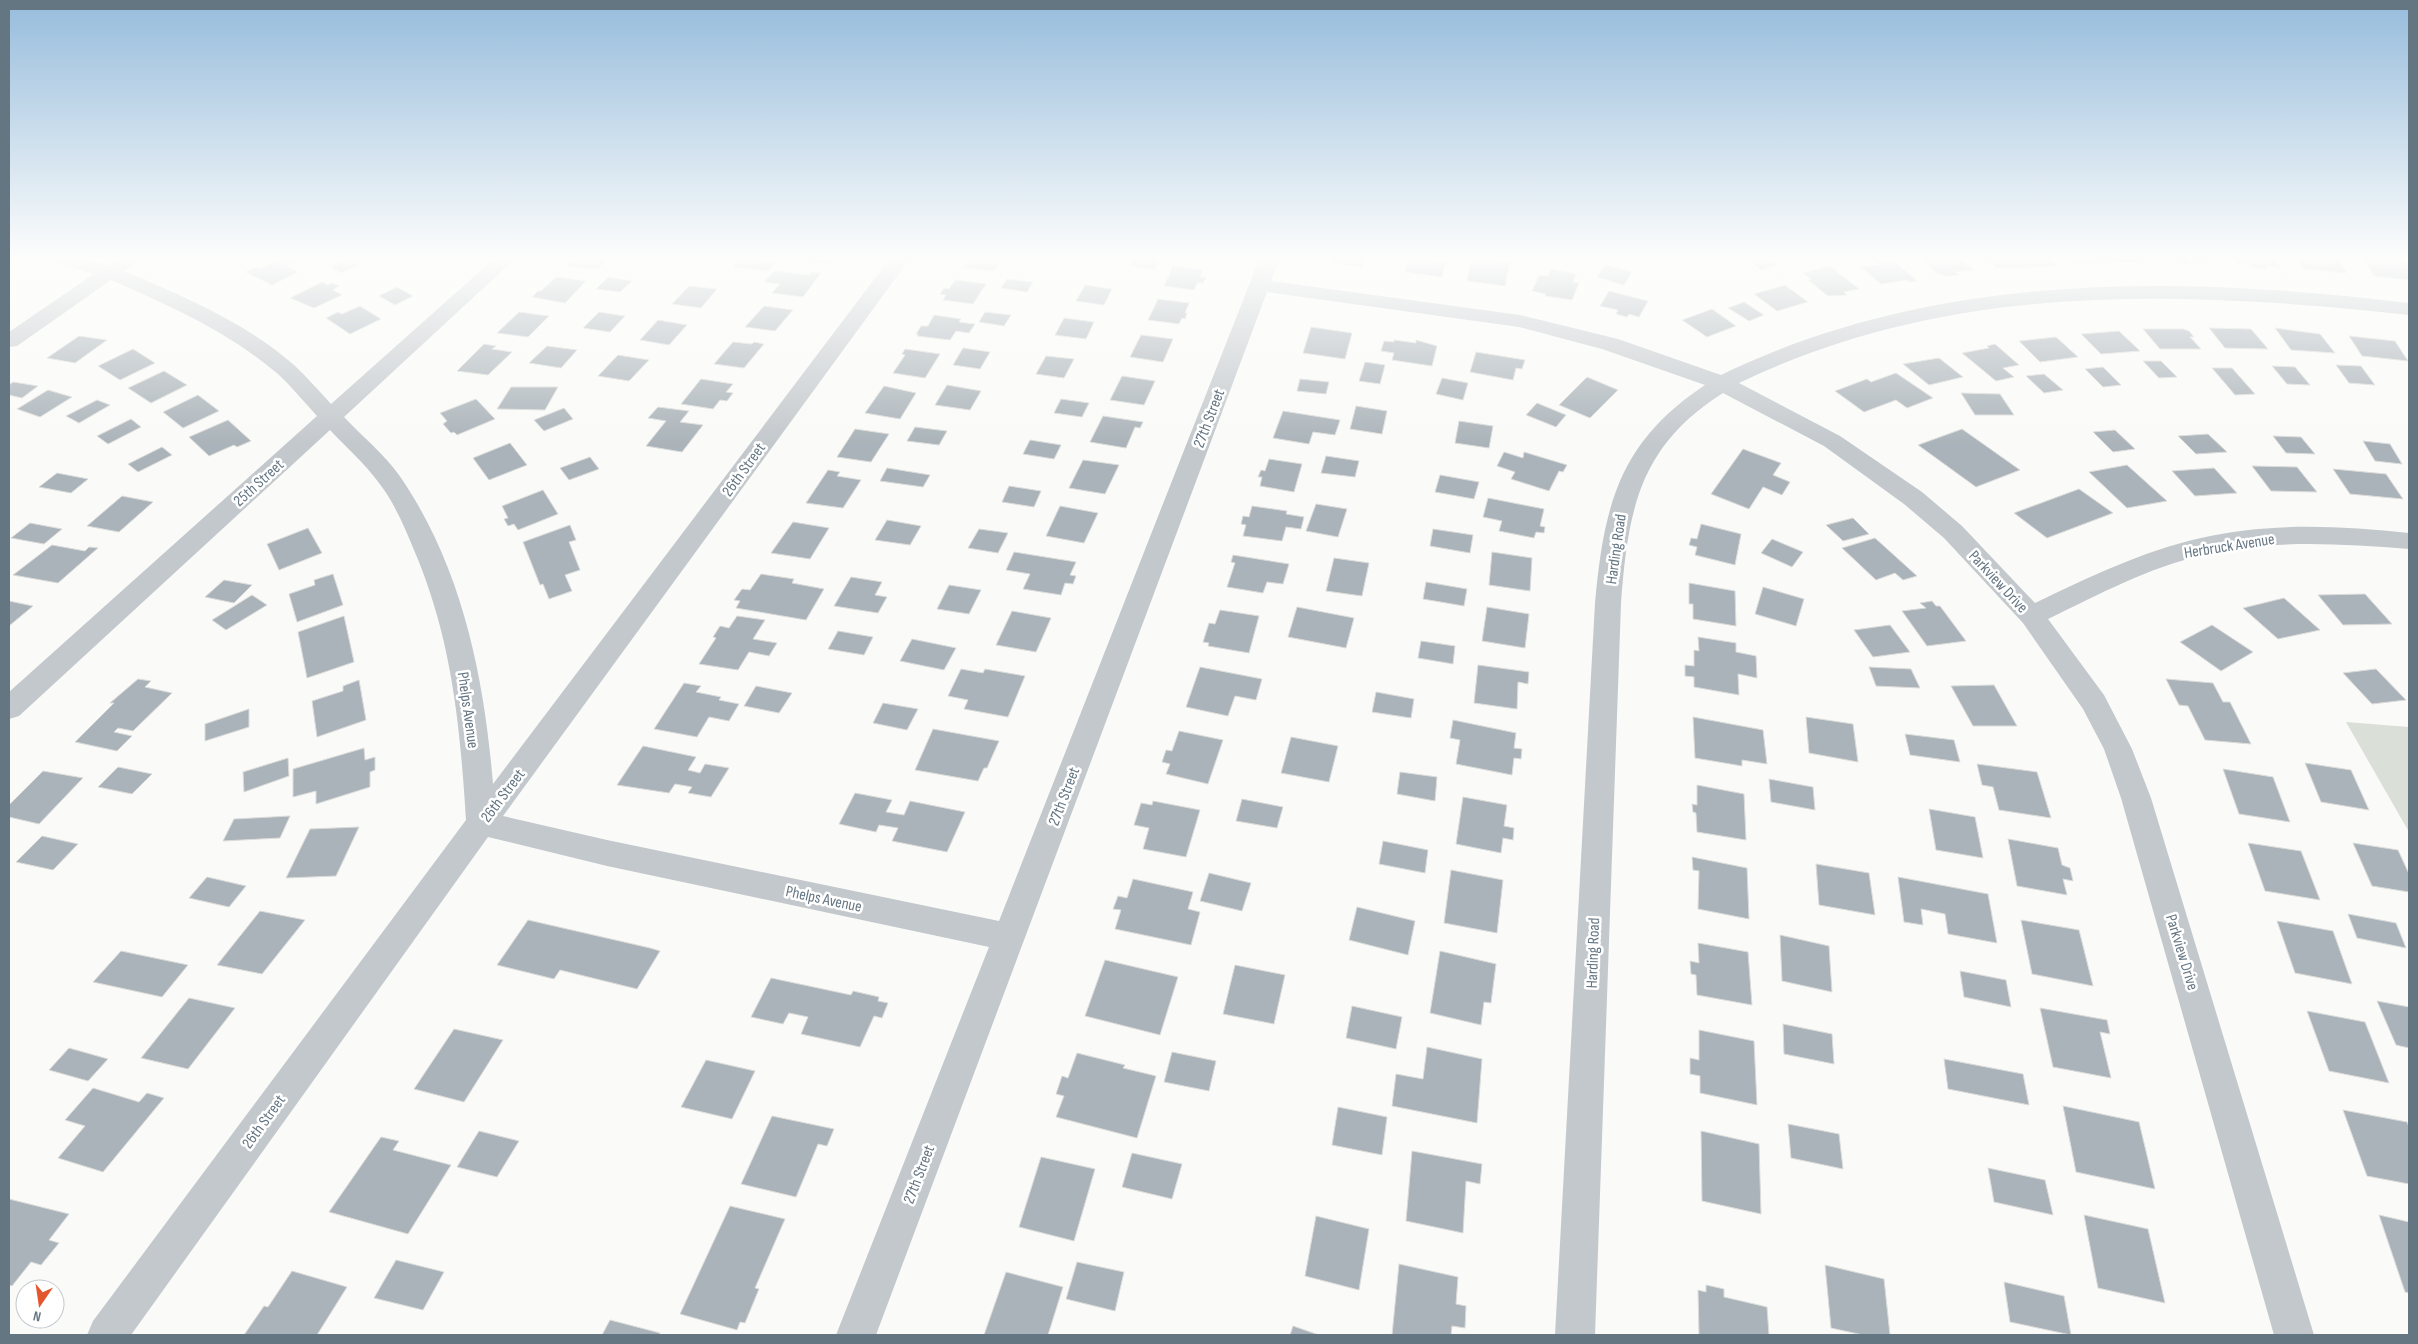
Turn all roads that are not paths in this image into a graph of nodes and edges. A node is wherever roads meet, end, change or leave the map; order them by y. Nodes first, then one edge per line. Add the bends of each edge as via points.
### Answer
1 (40, 320) edge
2 (212, 320) edge
3 (438, 320) edge
4 (854, 320) edge
5 (1246, 320) edge
6 (1511, 320) edge
7 (1894, 320) edge
8 (9, 341) edge
9 (1722, 383) junction
10 (330, 417) junction
11 (2409, 541) edge
12 (2032, 616) junction
13 (9, 708) edge
14 (481, 823) junction
15 (1009, 938) junction
16 (107, 1335) edge
17 (856, 1335) edge
18 (1575, 1335) edge
19 (2294, 1335) edge

1 - 8 street
2 - 10 street, Phelps Avenue via 239,334 281,365
3 - 10 street, 25th Street
4 - 14 street, 26th Street
5 - 15 street, 27th Street
6 - 9 street, Parkview Drive via 1610,344
7 - 9 street, Harding Road via 1817,342
9 - 12 street, Parkview Drive via 1832,441 1913,498 1953,532
9 - 18 street, Harding Road via 1666,429 1636,469 1622,499 1614,531 1608,602
10 - 13 street, 25th Street
10 - 14 street, Phelps Avenue via 389,478 418,529 440,580 458,638 474,727
11 - 12 street, Herbruck Avenue via 2349,536 2278,537 2217,543 2172,554
12 - 19 street, Parkview Drive via 2094,703 2128,774
14 - 15 street, Phelps Avenue
14 - 16 street, 26th Street
15 - 17 street, 27th Street

